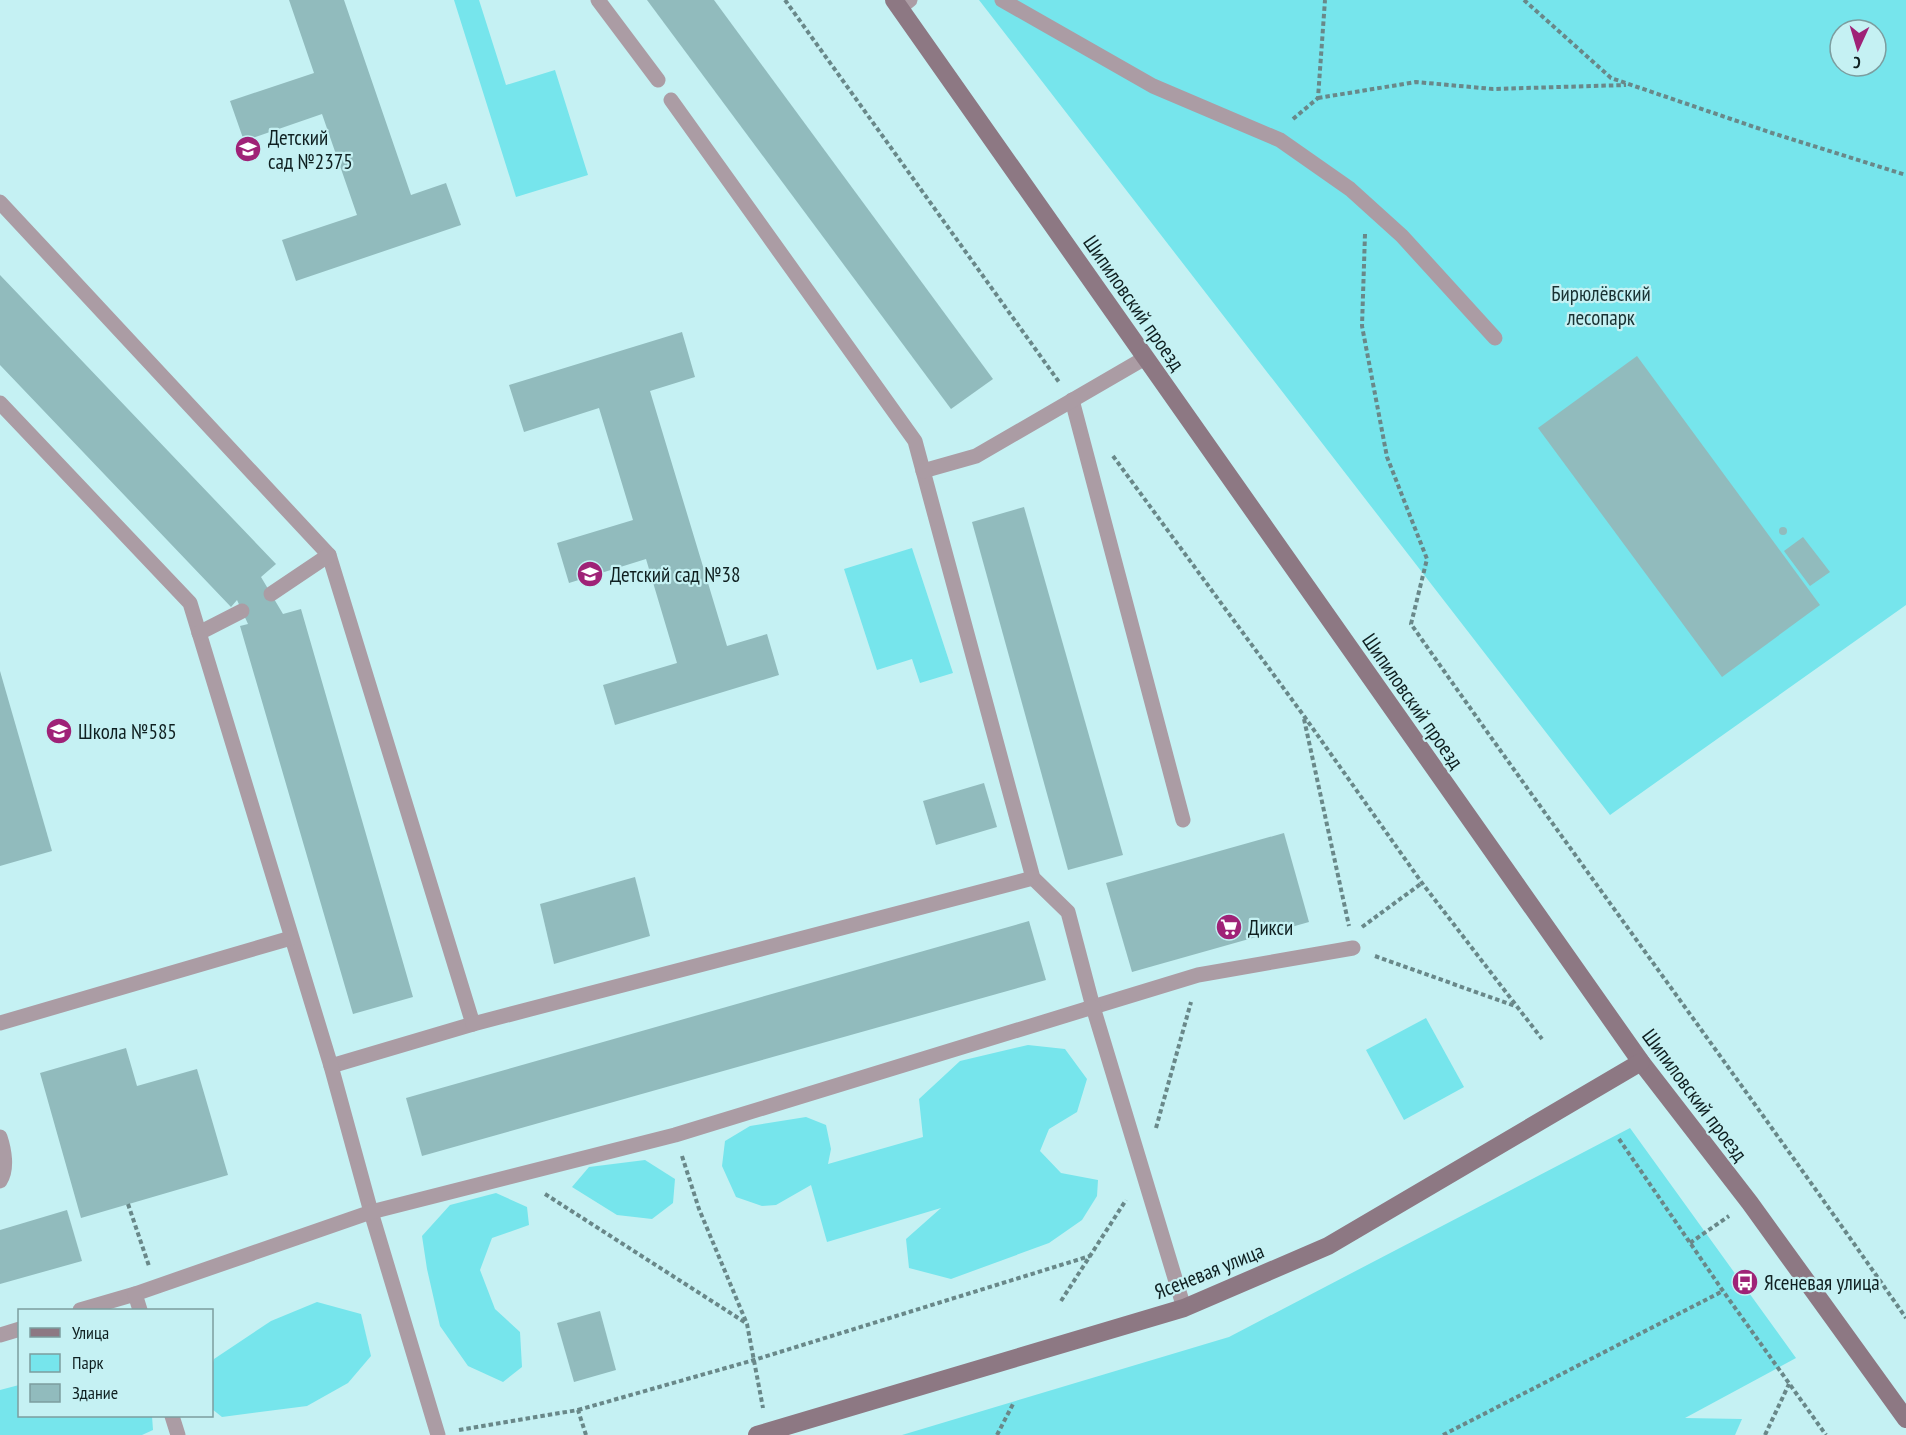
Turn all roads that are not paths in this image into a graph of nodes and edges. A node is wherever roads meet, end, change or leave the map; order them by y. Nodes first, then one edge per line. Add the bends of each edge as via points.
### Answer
1 (598, 0) edge
2 (1002, 0) edge
3 (901, 3) edge
4 (658, 80) dead end
5 (671, 100) dead end
6 (0, 202) edge
7 (1495, 338) dead end
8 (1145, 358) junction
9 (1072, 400) junction
10 (0, 403) edge
11 (923, 471) junction
12 (329, 555) junction
13 (271, 594) dead end
14 (242, 611) dead end
15 (199, 633) junction
16 (1183, 820) dead end
17 (1033, 878) junction
18 (291, 938) junction
19 (1352, 941) road end
20 (1093, 1007) junction
21 (0, 1023) edge
22 (473, 1024) junction
23 (1641, 1062) junction
24 (331, 1066) junction
25 (0, 1137) edge
26 (0, 1181) edge
27 (371, 1212) junction
28 (135, 1294) junction
29 (1184, 1308) junction
30 (87, 1309) edge
31 (139, 1309) edge
32 (18, 1330) edge
33 (0, 1335) edge
34 (172, 1417) edge
35 (1906, 1419) edge
36 (763, 1433) edge
37 (438, 1434) edge
38 (178, 1435) edge

1 - 4 lane
2 - 7 lane via 1153,86 1280,140 1350,189 1402,236
3 - 8 main road, Шипиловский проезд
5 - 11 lane via 915,441
6 - 12 lane
8 - 9 lane
8 - 23 main road, Шипиловский проезд
9 - 11 lane via 976,456
9 - 16 lane
10 - 15 lane via 190,603
11 - 17 lane
12 - 13 lane
12 - 22 lane
14 - 15 lane
15 - 18 lane
17 - 20 lane via 1068,912
17 - 22 lane
18 - 21 lane
18 - 24 lane
19 - 20 lane via 1198,975
20 - 27 lane via 675,1135
20 - 29 lane
22 - 24 lane
23 - 29 main road, Ясеневая улица via 1329,1246
23 - 35 main road, Шипиловский проезд via 1750,1203
24 - 27 lane
25 - 26 lane via 5,1152
27 - 28 lane
27 - 37 lane
28 - 30 lane
28 - 31 lane
29 - 36 main road, Ясеневая улица
32 - 33 lane
34 - 38 lane

